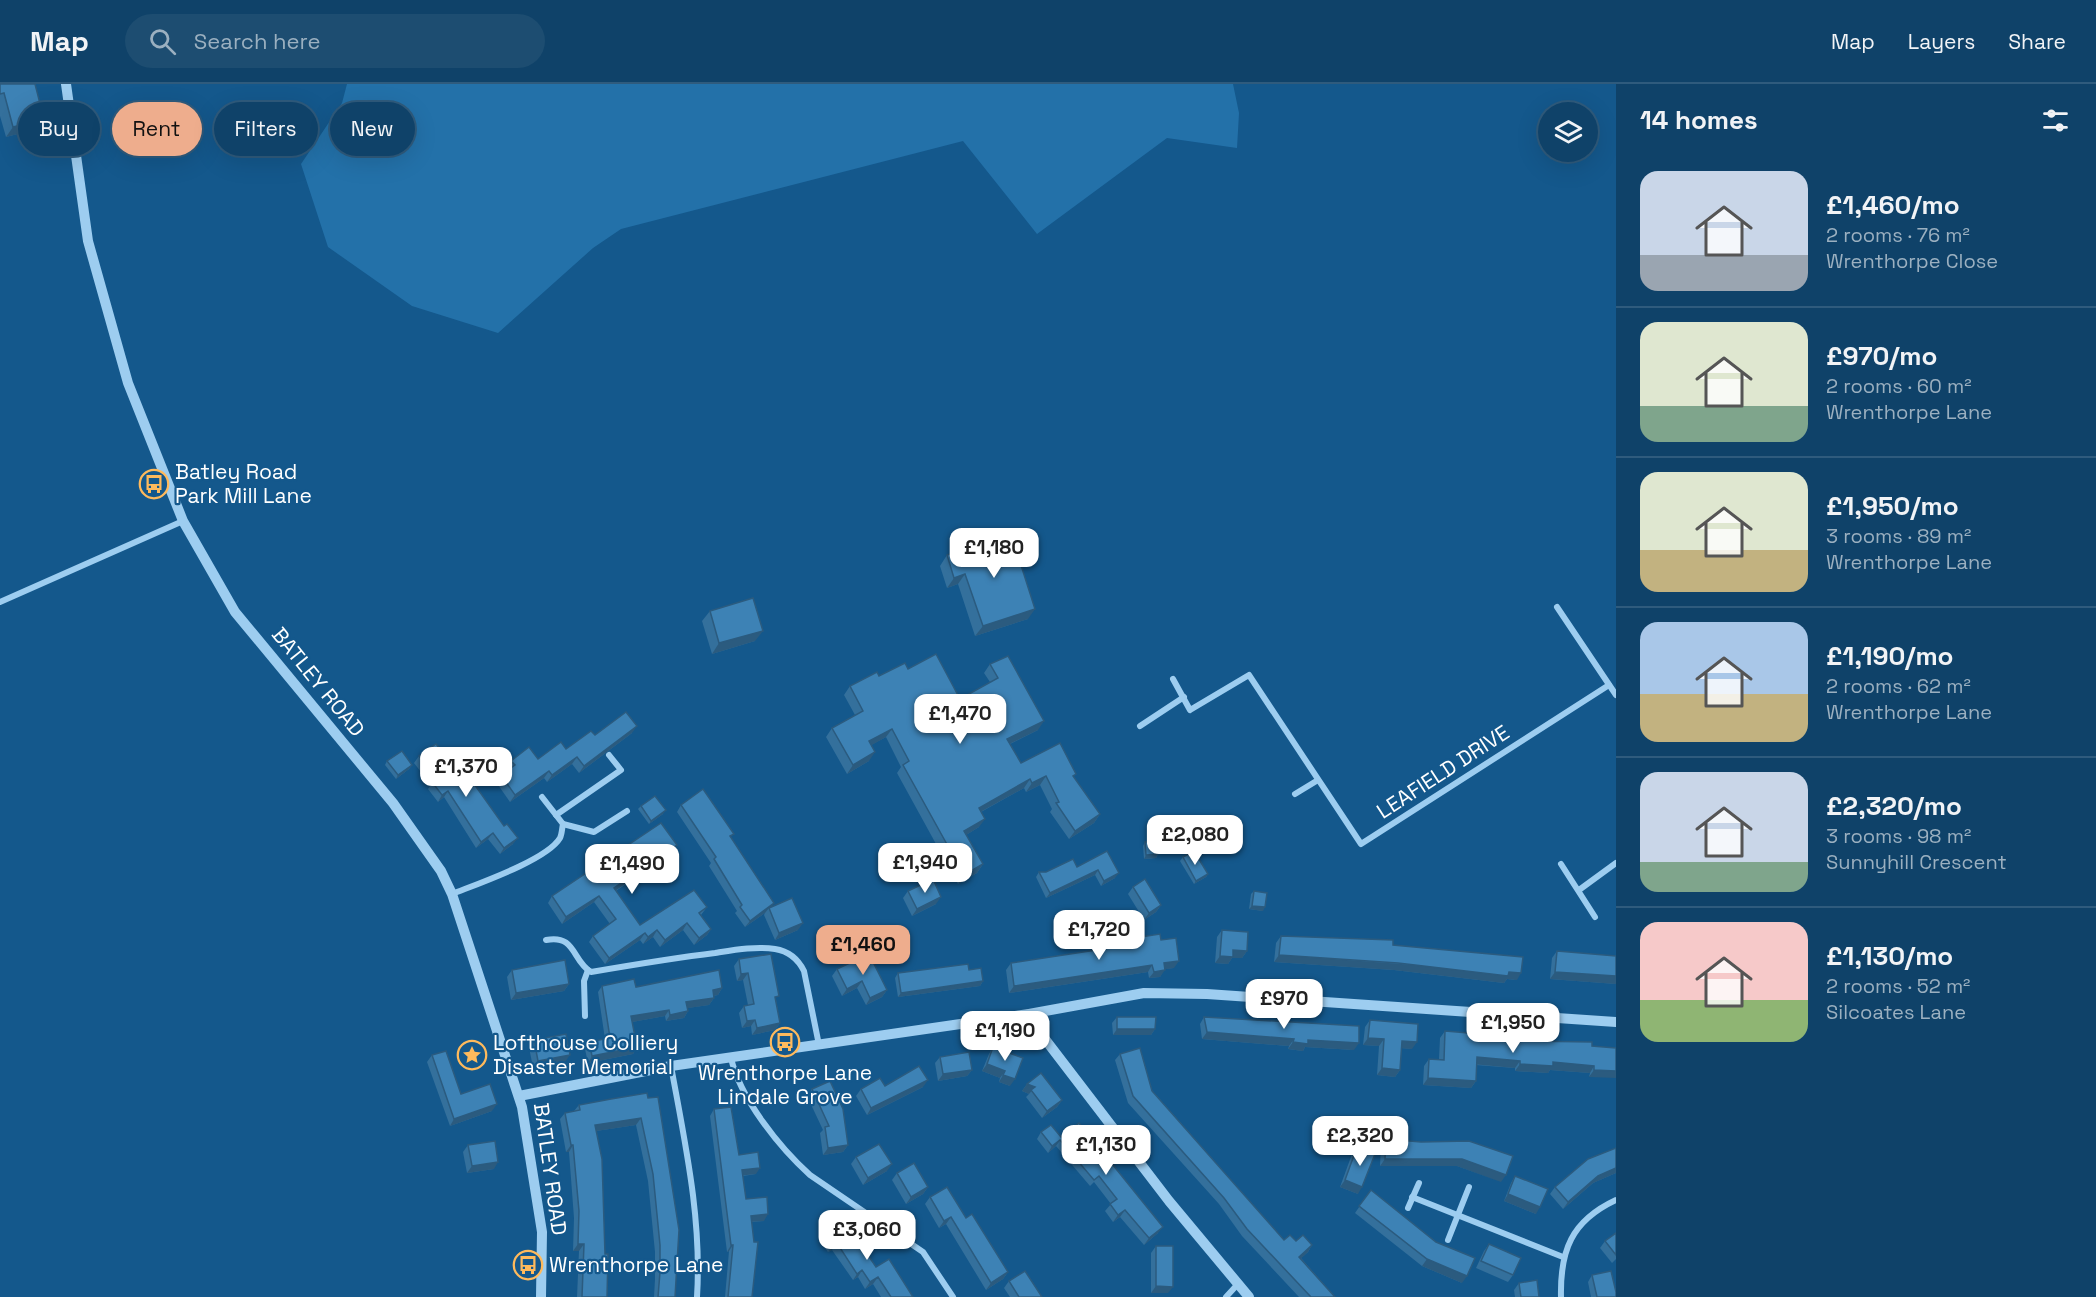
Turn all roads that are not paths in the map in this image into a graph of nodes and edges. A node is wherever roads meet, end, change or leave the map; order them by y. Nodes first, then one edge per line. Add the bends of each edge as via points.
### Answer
1 (66, 84) edge
2 (183, 521) junction
3 (0, 602) edge
4 (1557, 607) dead end
5 (1173, 679) dead end
6 (1609, 685) junction
7 (1616, 695) edge
8 (1184, 697) junction
9 (1140, 726) dead end
10 (609, 755) edge
11 (1318, 780) junction
12 (1295, 794) dead end
13 (542, 797) dead end
14 (627, 811) dead end
15 (556, 815) junction
16 (563, 824) junction
17 (1616, 863) edge
18 (1561, 864) dead end
19 (1579, 890) junction
20 (452, 894) junction
21 (1595, 917) dead end
22 (546, 940) dead end
23 (588, 970) junction
24 (1029, 1014) junction
25 (585, 1016) dead end
26 (1616, 1022) edge
27 (819, 1045) junction
28 (731, 1058) junction
29 (671, 1066) junction
30 (519, 1096) junction
31 (1419, 1183) dead end
32 (1469, 1187) dead end
33 (1412, 1197) junction
34 (1616, 1200) edge
35 (1408, 1208) dead end
36 (1458, 1214) junction
37 (1448, 1240) dead end
38 (1563, 1257) junction
39 (1237, 1285) junction
40 (542, 1297) edge
41 (697, 1297) edge
42 (953, 1297) edge
43 (1226, 1297) edge
44 (1249, 1297) edge
45 (1561, 1297) edge

1 - 2 street, BATLEY ROAD via 88,241 128,383
2 - 3 street
2 - 20 street, BATLEY ROAD via 235,612 393,803 441,871
4 - 6 street
5 - 8 street
6 - 7 street
6 - 11 street, LEAFIELD DRIVE via 1361,844
8 - 9 street
8 - 11 street, LEAFIELD DRIVE via 1190,710 1249,675
10 - 15 street via 621,770
11 - 12 street
13 - 15 street
14 - 16 street via 594,832
15 - 16 street
16 - 20 street via 561,837 545,850 518,867
17 - 19 street
18 - 19 street
19 - 21 street
20 - 30 street, BATLEY ROAD
22 - 23 street via 563,941
23 - 25 street via 584,981
23 - 27 street via 742,949 786,952 804,971
24 - 26 street via 1144,993
24 - 27 street
24 - 39 street via 1052,1049
27 - 28 street
28 - 29 street
28 - 42 street via 740,1084 794,1161 923,1252
29 - 30 street
29 - 41 street via 694,1205 699,1254
30 - 40 street, BATLEY ROAD via 542,1233
31 - 33 street
32 - 36 street
33 - 35 street
33 - 36 street
34 - 38 street via 1588,1218
36 - 37 street
36 - 38 street
38 - 45 street
39 - 43 street
39 - 44 street

